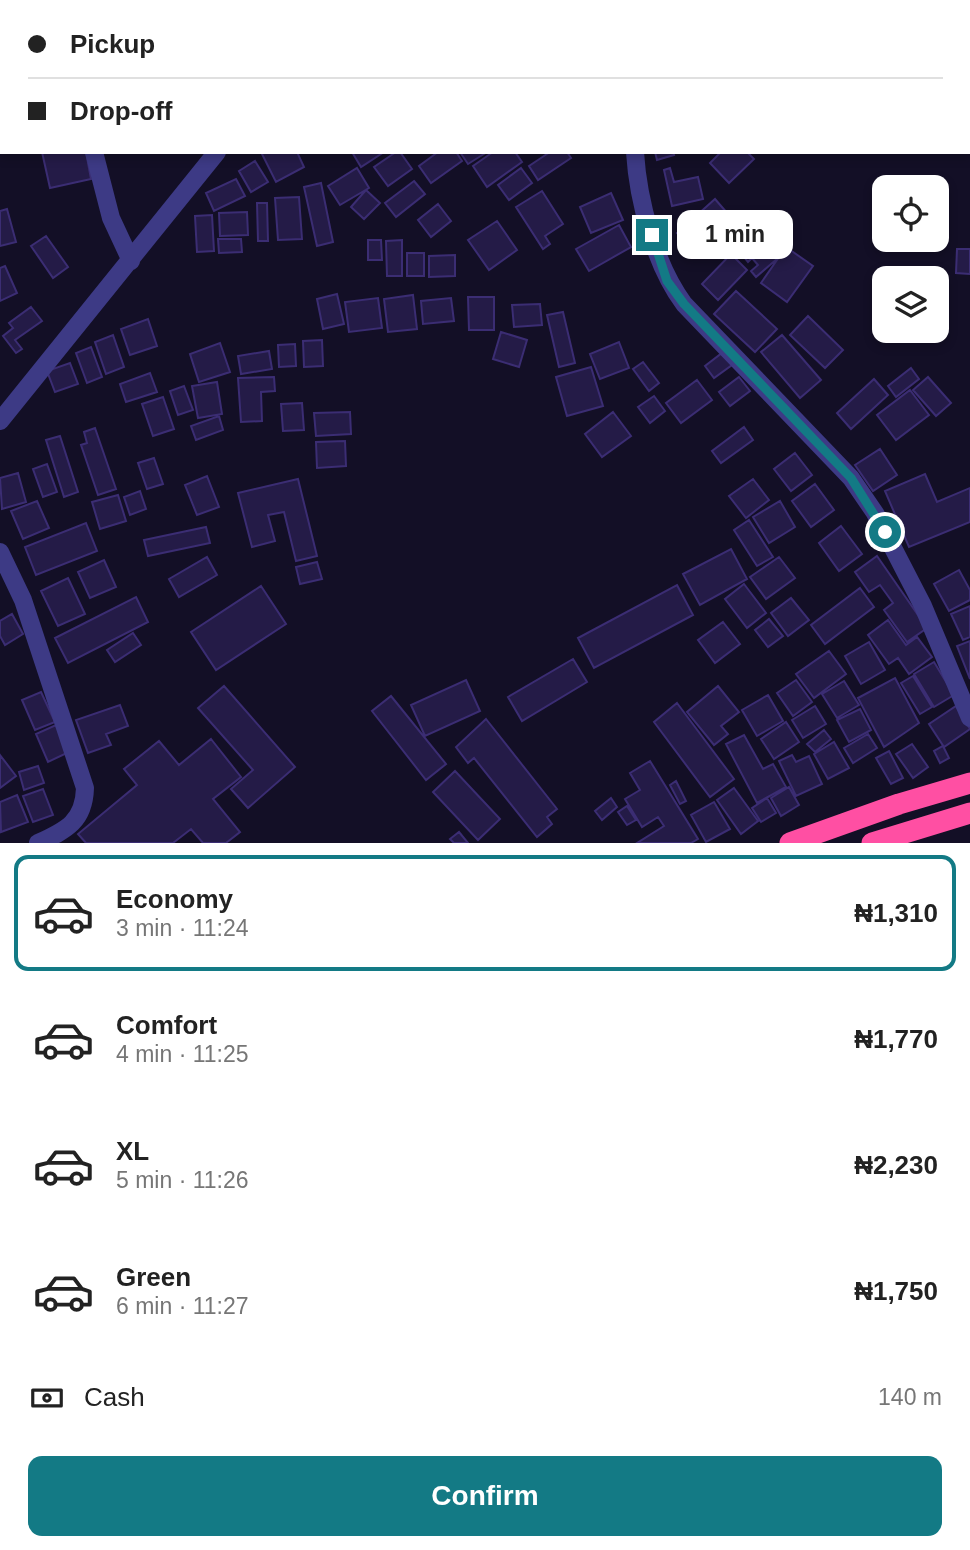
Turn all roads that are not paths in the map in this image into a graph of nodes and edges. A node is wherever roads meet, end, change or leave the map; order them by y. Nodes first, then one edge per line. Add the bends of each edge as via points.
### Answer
1 (95, 154) edge
2 (215, 154) edge
3 (635, 154) edge
4 (131, 261) junction
5 (0, 421) edge
6 (0, 551) edge
7 (970, 718) edge
8 (970, 783) edge
9 (970, 813) edge
10 (912, 837) edge
11 (38, 843) edge
12 (790, 843) edge
13 (872, 843) edge

1 - 4 street via 111,218
2 - 4 street
3 - 7 street via 655,250 667,281 851,478 875,513 923,606
4 - 5 street
6 - 11 street via 23,600 85,788 84,808 72,824
8 - 12 highway
9 - 10 highway
10 - 13 highway

